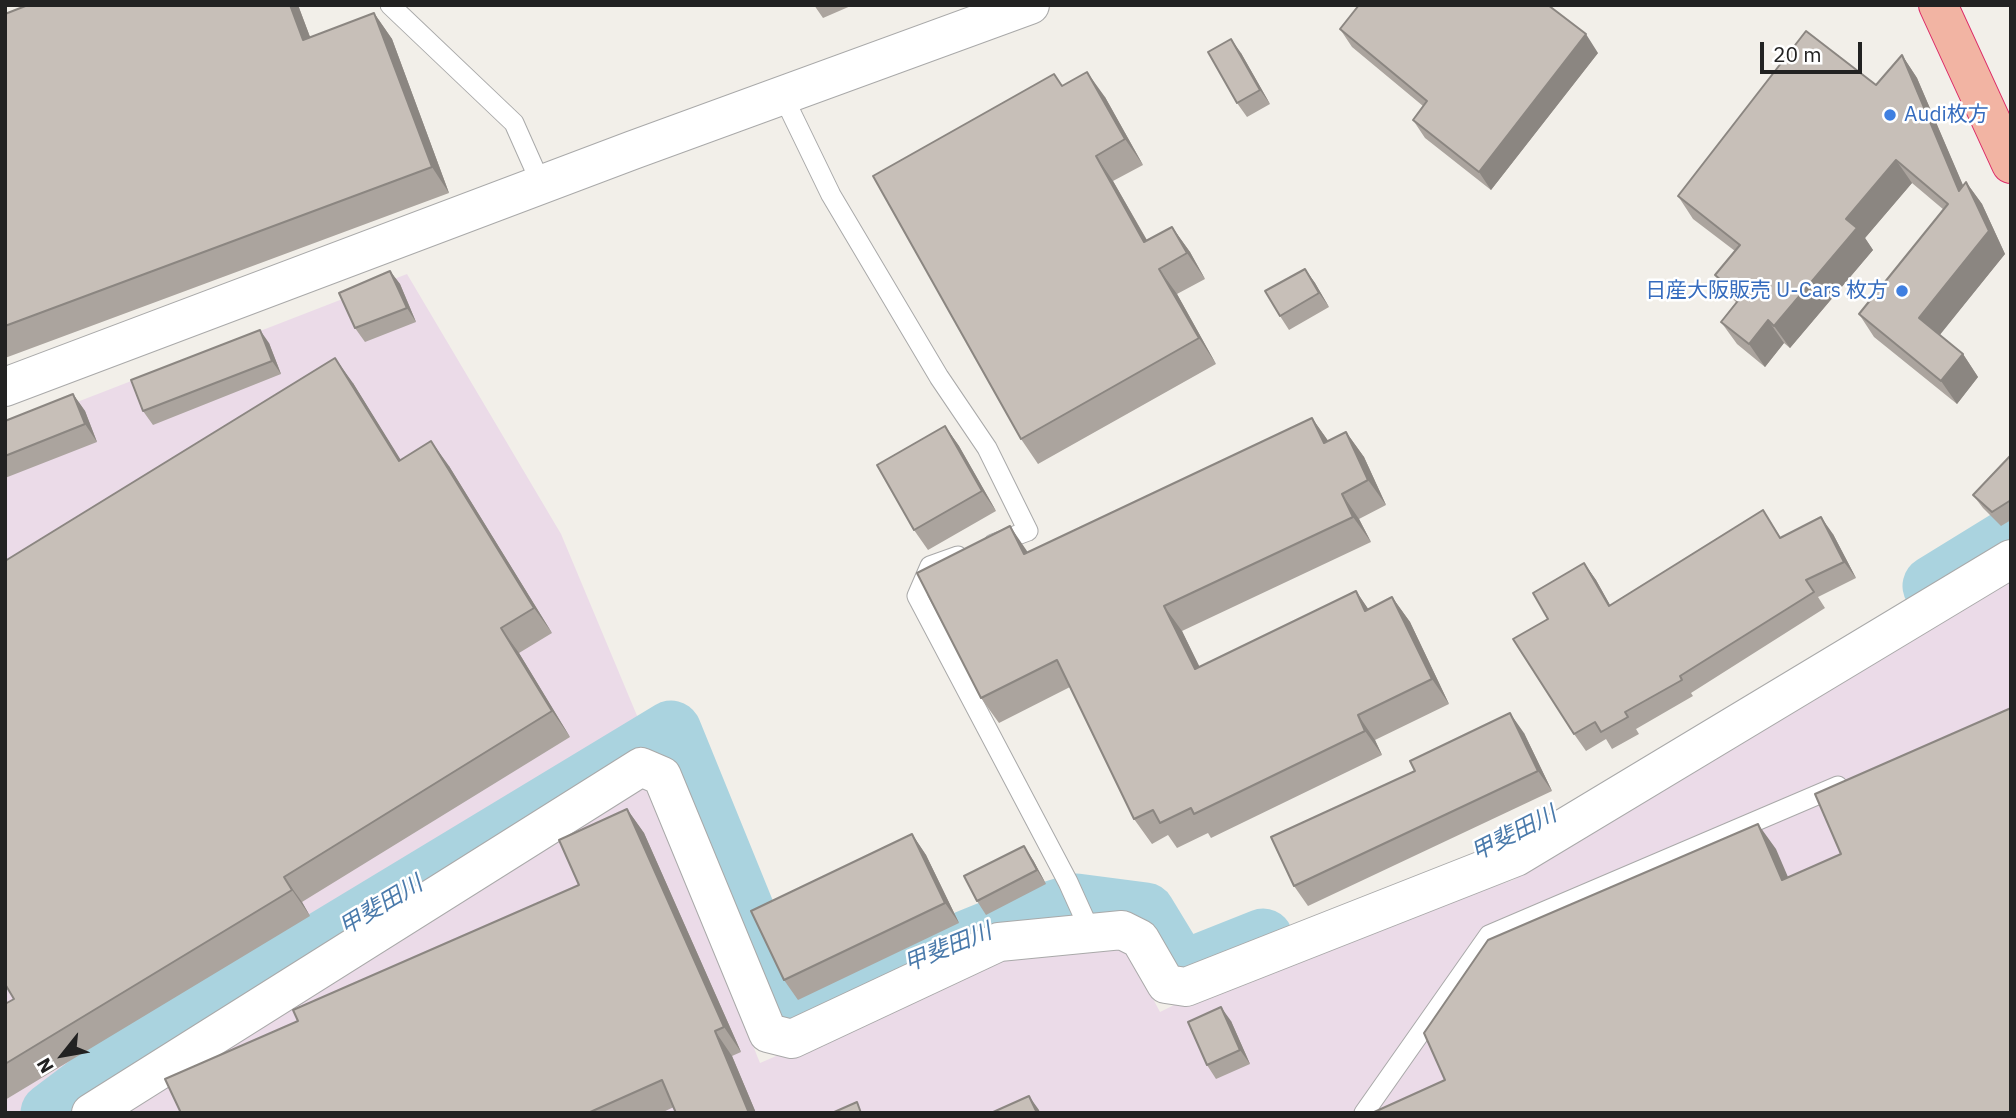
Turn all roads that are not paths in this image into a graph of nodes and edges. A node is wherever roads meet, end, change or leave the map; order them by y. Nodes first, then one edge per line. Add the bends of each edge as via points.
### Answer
1 (390, 5) edge
2 (1030, 5) edge
3 (1938, 5) edge
4 (783, 96) junction
5 (2011, 164) edge
6 (542, 186) junction
7 (5, 387) edge
8 (2011, 559) edge
9 (1858, 777) edge
10 (1088, 925) junction
11 (91, 1113) edge
12 (1364, 1113) edge

1 - 6 lane via 514,124
2 - 4 street
3 - 5 highway
4 - 6 street
4 - 10 lane via 831,195 939,377 987,448 1028,531 930,566 917,596
6 - 7 street
8 - 10 street via 1516,857 1186,987 1166,984 1139,939 1122,930
9 - 12 lane via 1489,935
10 - 11 street via 999,943 792,1039 768,1032 662,776 641,767

